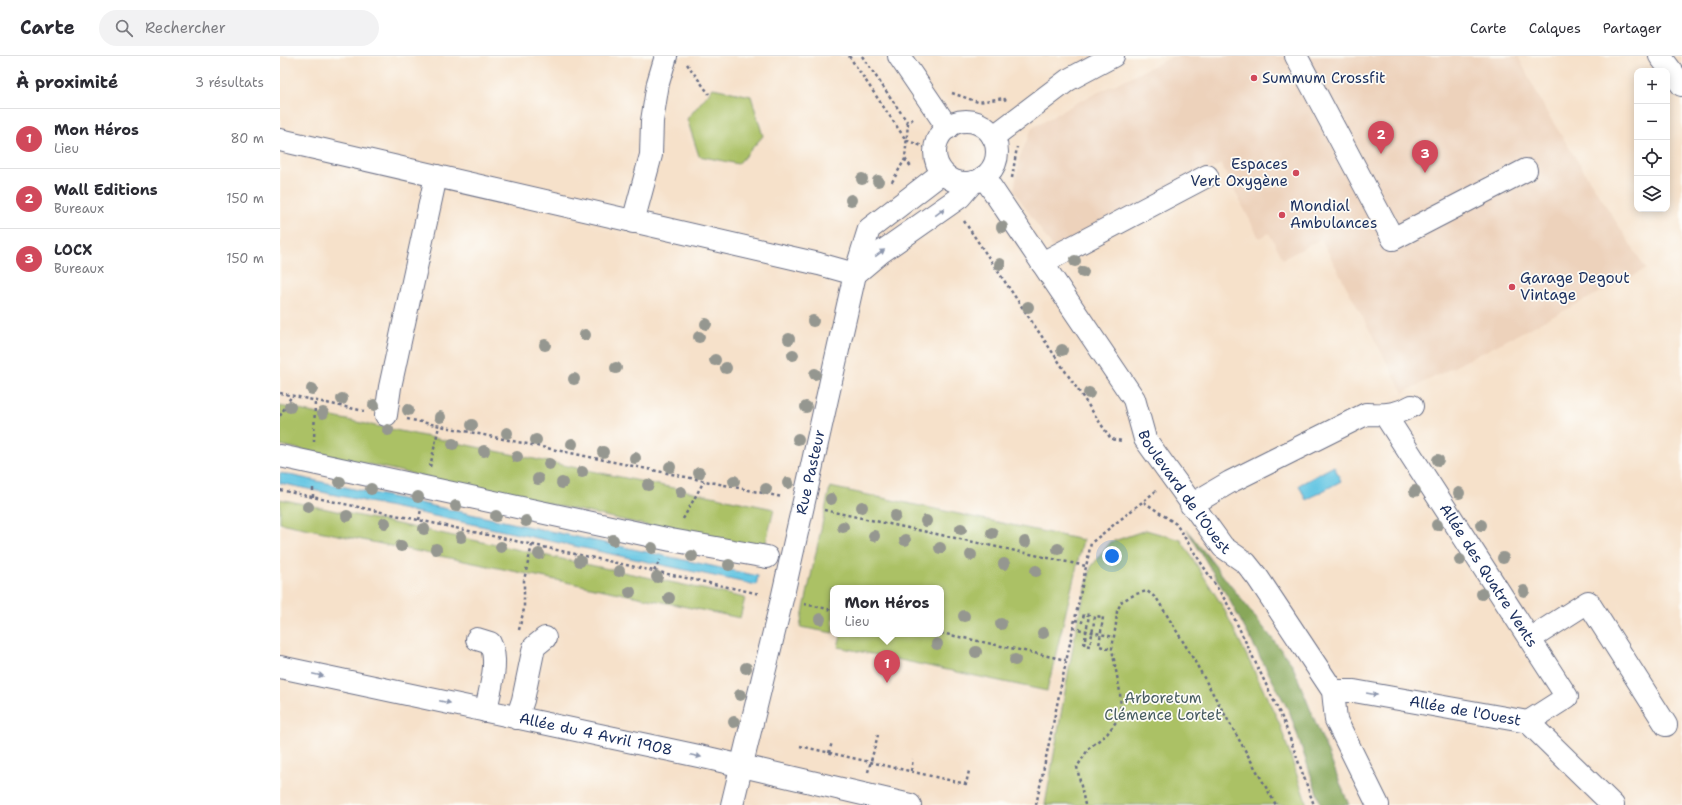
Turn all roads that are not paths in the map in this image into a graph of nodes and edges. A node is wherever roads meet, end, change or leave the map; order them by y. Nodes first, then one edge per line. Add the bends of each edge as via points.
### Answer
1 (899, 56) edge
2 (1113, 56) edge
3 (1296, 56) edge
4 (1660, 56) edge
5 (675, 59) edge
6 (1681, 82) edge
7 (948, 128) junction
8 (993, 137) junction
9 (280, 140) edge
10 (1526, 170) dead end
11 (942, 172) junction
12 (436, 176) junction
13 (1207, 176) dead end
14 (979, 180) junction
15 (633, 222) junction
16 (1042, 263) junction
17 (855, 274) junction
18 (1412, 406) dead end
19 (386, 415) road end
20 (1385, 415) junction
21 (280, 456) edge
22 (1191, 505) junction
23 (767, 557) dead end
24 (545, 638) dead end
25 (477, 639) dead end
26 (1530, 639) junction
27 (280, 667) edge
28 (1333, 691) junction
29 (486, 711) junction
30 (517, 718) junction
31 (1528, 722) junction
32 (1666, 725) dead end
33 (742, 766) junction
34 (732, 805) edge
35 (910, 805) edge
36 (1378, 805) edge
37 (1613, 805) edge

1 - 7 street
2 - 8 street via 1068,80
3 - 10 street via 1393,239
4 - 6 street
5 - 15 street via 658,83 652,121 651,155
7 - 8 street via 964,121 975,123 985,128
7 - 11 street via 937,140 935,151
8 - 14 street via 996,159 992,169
9 - 12 street
11 - 14 street via 962,183
11 - 17 street, Rue Pasteur via 869,229
12 - 15 street
12 - 19 street
13 - 16 street
14 - 16 street, Boulevard de l'Ouest
17 -> 14 street via 880,253 960,198
15 - 17 street
16 - 22 street, Boulevard de l'Ouest via 1134,399 1145,439
17 - 33 street, Rue Pasteur
18 - 20 street via 1399,413
20 - 22 street via 1366,414 1230,482
20 - 26 street, Allée des Quatre Vents
21 - 23 street via 671,540
22 - 28 street, Boulevard de l'Ouest via 1223,547 1246,563
24 - 30 street via 534,647
25 - 29 street via 490,643 494,650
26 - 31 street, Allée des Quatre Vents via 1567,697
26 - 32 street via 1588,602
27 -> 29 street, Allée du 4 Avril 1908
28 -> 31 street, Allée de l'Ouest via 1354,691
28 - 36 street, Boulevard de l'Ouest via 1336,720
29 - 30 street, Allée du 4 Avril 1908
30 -> 33 street, Allée du 4 Avril 1908
31 - 37 street, Allée de l'Ouest
33 - 34 street, Rue Pasteur
33 - 35 street, Allée du 4 Avril 1908

